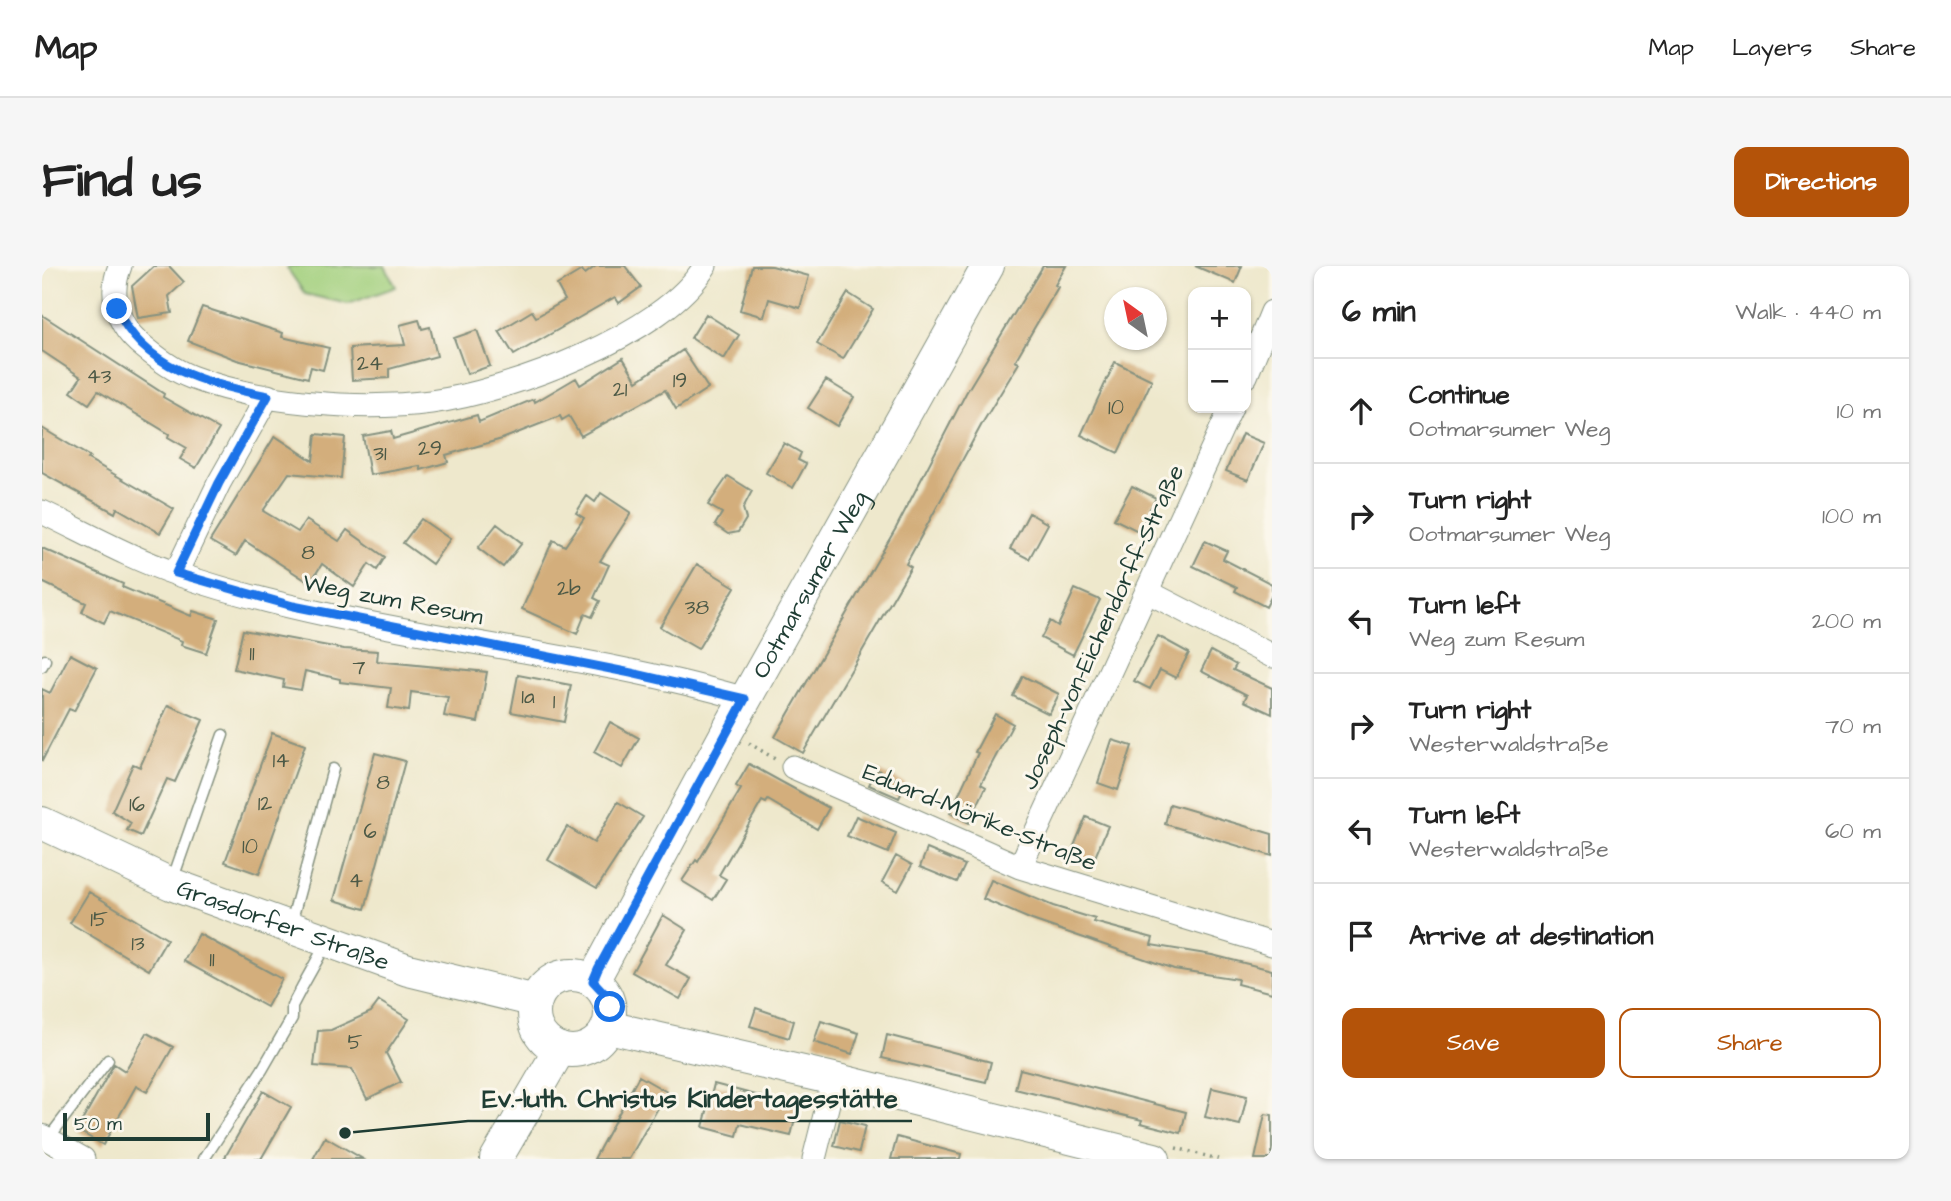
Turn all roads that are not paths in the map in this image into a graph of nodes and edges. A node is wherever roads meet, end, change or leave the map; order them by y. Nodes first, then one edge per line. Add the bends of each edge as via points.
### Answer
1 (120, 266) edge
2 (705, 266) edge
3 (988, 266) edge
4 (1272, 312) edge
5 (1265, 353) edge
6 (1251, 370) edge
7 (268, 396) junction
8 (1229, 413) edge
9 (42, 512) edge
10 (176, 573) junction
11 (1148, 592) junction
12 (1272, 656) edge
13 (745, 699) junction
14 (223, 735) dead end
15 (793, 767) road end
16 (333, 769) dead end
17 (42, 823) edge
18 (1020, 867) junction
19 (171, 884) junction
20 (290, 926) junction
21 (328, 940) junction
22 (1272, 944) edge
23 (596, 975) junction
24 (529, 999) junction
25 (613, 1028) junction
26 (557, 1054) junction
27 (108, 1060) dead end
28 (834, 1079) junction
29 (45, 1138) edge
30 (1143, 1158) edge
31 (83, 1159) edge
32 (204, 1159) edge
33 (496, 1159) edge
34 (814, 1159) edge

1 - 7 street via 113,283 126,331 188,376
2 - 7 street via 681,294 631,330 557,366 475,394 394,405
3 - 13 street, Ootmarsumer Weg
4 - 5 street
5 - 6 street
7 - 10 street
8 - 11 street, Joseph-von-Eichendorff-Straße
9 - 10 street, Weg zum Resum
10 - 13 street, Weg zum Resum via 293,606
11 - 12 street
11 - 18 street, Joseph-von-Eichendorff-Straße
13 - 23 street, Ootmarsumer Weg
14 - 19 lane
15 - 18 street, Eduard-Mörike-Straße
16 - 20 lane
17 - 19 street, Grasdorfer Straße
18 - 22 street, Eduard-Mörike-Straße
19 - 20 street, Grasdorfer Straße
20 - 21 street, Grasdorfer Straße
21 - 24 street, Grasdorfer Straße via 408,970
21 - 32 lane via 292,1006 292,1018
23 - 24 street via 566,975
23 - 25 street via 607,996
24 - 26 street via 541,1035
25 - 26 street via 583,1049
25 - 28 street
26 - 33 street
27 - 29 lane
28 - 30 street via 1077,1147
28 - 34 street
29 - 31 street

